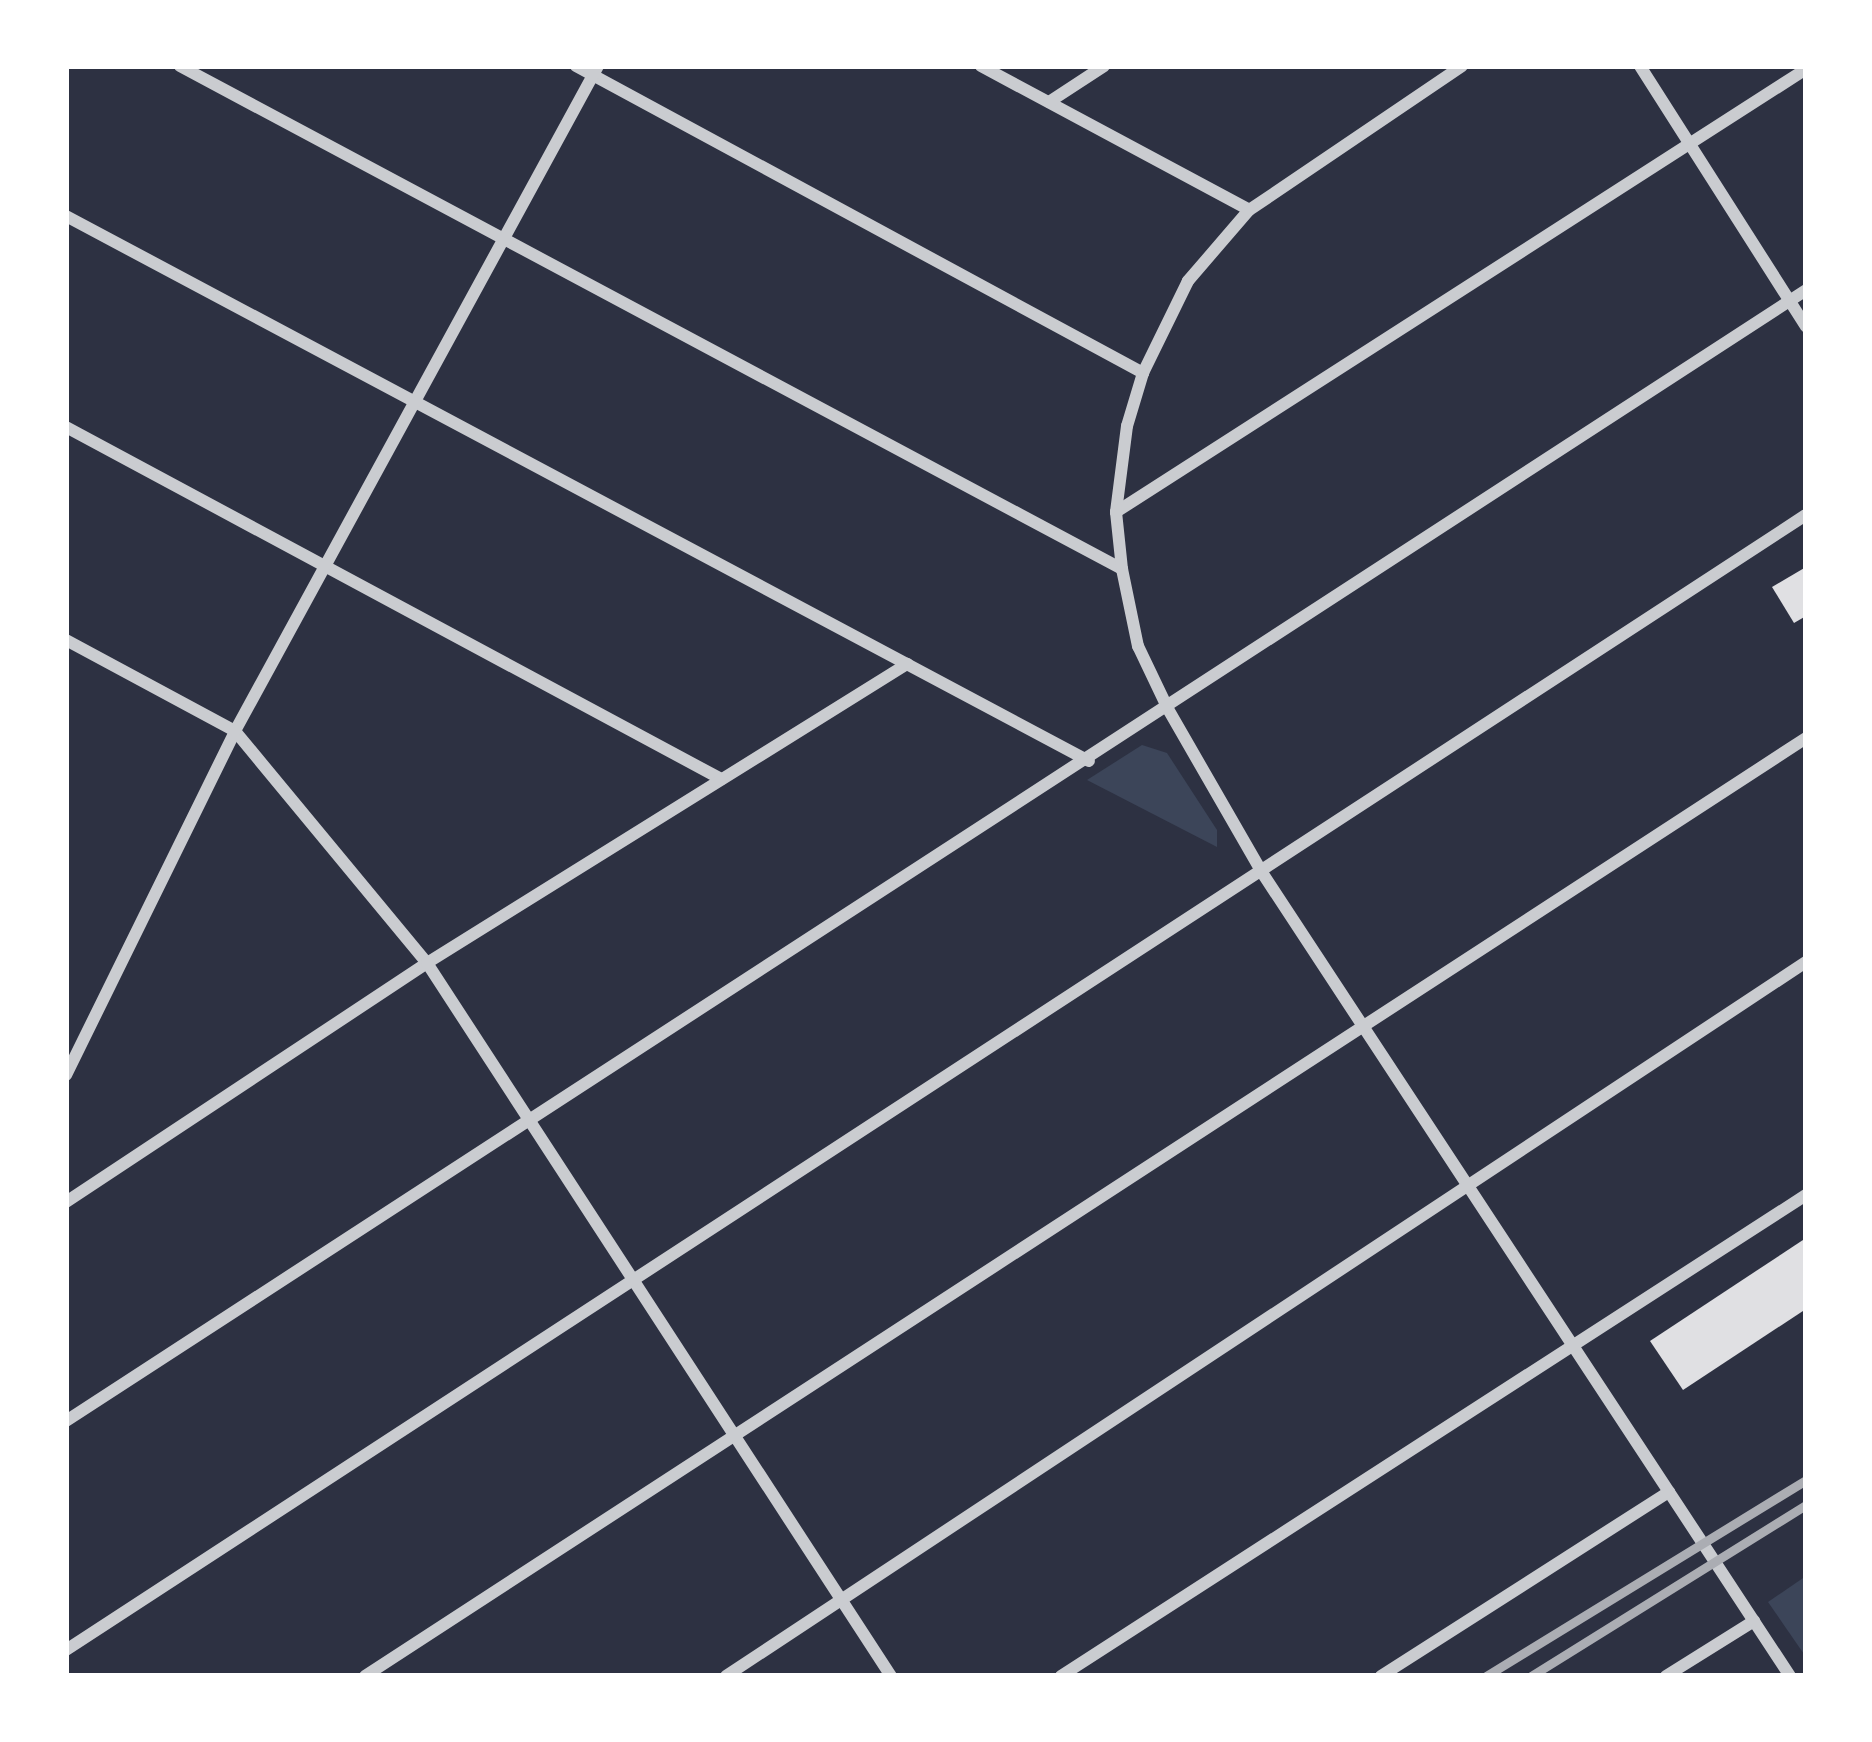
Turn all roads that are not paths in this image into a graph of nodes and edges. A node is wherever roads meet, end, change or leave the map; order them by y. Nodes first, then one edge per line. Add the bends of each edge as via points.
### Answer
1 (179, 66) edge
2 (576, 66) edge
3 (981, 66) edge
4 (1104, 66) edge
5 (1462, 66) edge
6 (1640, 66) edge
7 (1806, 69) edge
8 (596, 71) edge
9 (1049, 102) junction
10 (1688, 142) junction
11 (1249, 210) junction
12 (66, 216) edge
13 (505, 239) junction
14 (1806, 290) edge
15 (1790, 300) junction
16 (1806, 327) edge
17 (1143, 373) junction
18 (416, 403) junction
19 (66, 427) edge
20 (1116, 512) junction
21 (1806, 515) edge
22 (326, 567) junction
23 (1122, 569) junction
24 (68, 646) edge
25 (907, 664) junction
26 (1168, 710) junction
27 (235, 731) junction
28 (1806, 738) edge
29 (1089, 761) junction
30 (721, 779) junction
31 (1261, 871) junction
32 (427, 962) junction
33 (1806, 962) edge
34 (1362, 1024) junction
35 (66, 1075) edge
36 (529, 1120) junction
37 (1468, 1183) junction
38 (1806, 1195) edge
39 (66, 1202) edge
40 (632, 1278) junction
41 (1576, 1348) junction
42 (66, 1420) edge
43 (734, 1436) junction
44 (1669, 1492) junction
45 (842, 1600) junction
46 (1754, 1621) junction
47 (66, 1650) edge
48 (365, 1676) edge
49 (726, 1676) edge
50 (891, 1676) edge
51 (1061, 1676) edge
52 (1381, 1676) edge
53 (1666, 1676) edge
54 (1790, 1676) edge

1 - 13 street
2 - 8 street
3 - 9 street
4 - 9 street
5 - 11 street
6 - 10 street
7 - 10 street
8 - 13 street
8 - 17 street
9 - 11 street
10 - 15 street
10 - 20 street
11 - 17 street via 1188,281
12 - 18 street
13 - 18 street
13 - 23 street
14 - 15 street
15 - 16 street
15 - 26 street
17 - 20 street
18 - 22 street
18 - 25 street
19 - 22 street
20 - 23 street
21 - 31 street
22 - 27 street
22 - 30 street
23 - 26 street via 1138,646
24 - 27 street
25 - 29 street
25 - 30 street
26 - 29 street
26 - 31 street
27 - 32 street
27 - 35 street
28 - 34 street
29 - 36 street
30 - 32 street
31 - 34 street
31 - 40 street
32 - 36 street
32 - 39 street
33 - 37 street
34 - 37 street
34 - 43 street
36 - 40 street
36 - 42 street
37 - 41 street
37 - 45 street
38 - 41 street
40 - 43 street
40 - 47 street
41 - 44 street
41 - 51 street
43 - 45 street
43 - 48 street
44 - 46 street
44 - 52 street
45 - 49 street
45 - 50 street
46 - 53 street
46 - 54 street

